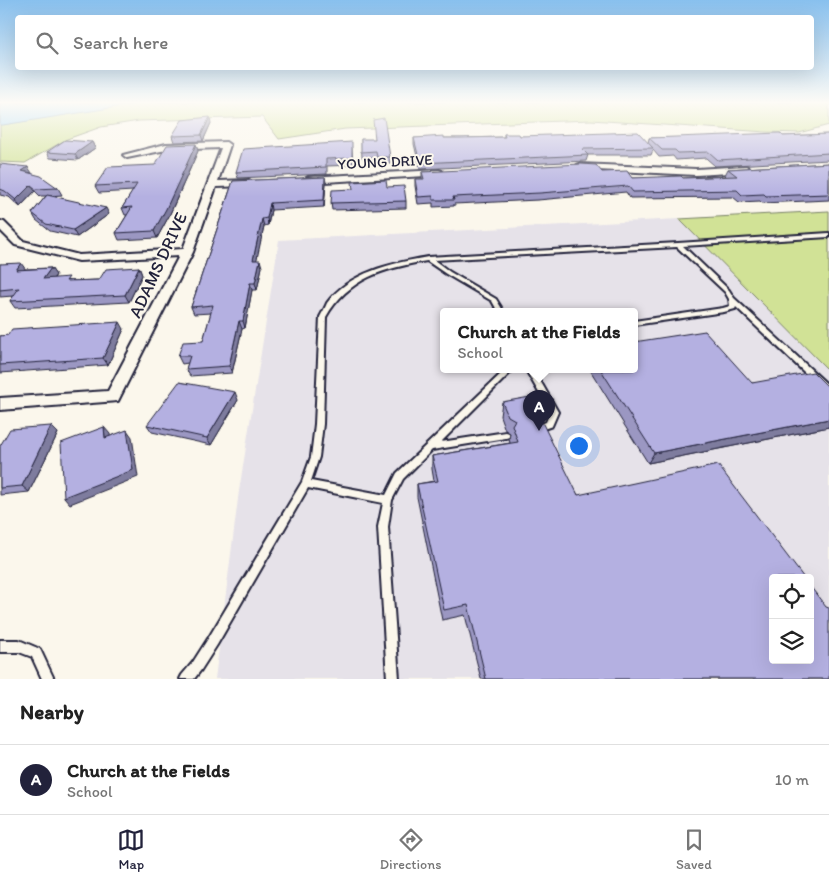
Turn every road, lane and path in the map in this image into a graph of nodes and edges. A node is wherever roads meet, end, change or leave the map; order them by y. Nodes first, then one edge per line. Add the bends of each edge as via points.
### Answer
1 (127, 154) dead end
2 (569, 167) edge
3 (753, 168) edge
4 (450, 173) edge
5 (302, 180) edge
6 (262, 182) edge
7 (212, 184) junction
8 (0, 224) edge
9 (829, 235) edge
10 (678, 245) junction
11 (187, 252) junction
12 (428, 259) junction
13 (732, 299) junction
14 (499, 308) edge
15 (638, 323) edge
16 (505, 373) edge
17 (532, 373) edge
18 (829, 391) edge
19 (0, 404) edge
20 (532, 430) edge
21 (506, 435) dead end
22 (430, 447) junction
23 (306, 484) junction
24 (388, 500) junction
25 (0, 646) edge
26 (48, 679) edge
27 (186, 679) edge
28 (393, 679) edge

1 - 7 street, ADAMS DRIVE via 166,147 226,145
2 - 3 street via 696,172
4 - 5 street, YOUNG DRIVE
6 - 7 street
7 - 11 street, ADAMS DRIVE
8 - 11 street via 19,243 79,258
9 - 10 lane
10 - 12 lane
10 - 13 lane
11 - 19 street, ADAMS DRIVE via 113,397
12 - 14 lane via 494,300
12 - 23 lane via 376,271 328,304 323,317 315,458
13 - 15 lane via 733,307 724,310
13 - 18 lane
16 - 22 lane
17 - 20 lane via 554,412 549,424
21 - 22 lane
22 - 24 lane via 400,476
23 - 24 lane
23 - 27 lane via 213,641
24 - 28 lane via 384,527
25 - 26 lane via 19,646 36,653

